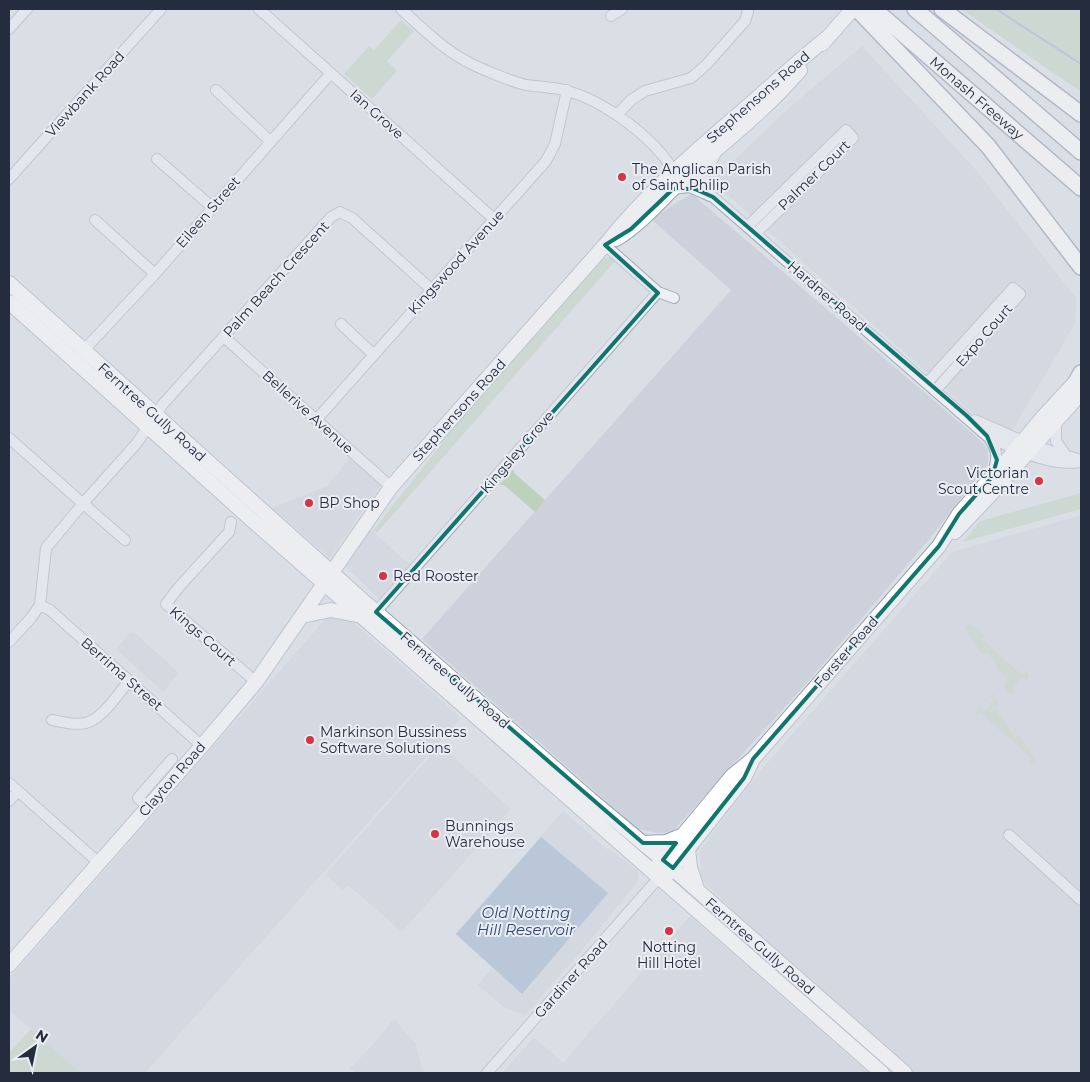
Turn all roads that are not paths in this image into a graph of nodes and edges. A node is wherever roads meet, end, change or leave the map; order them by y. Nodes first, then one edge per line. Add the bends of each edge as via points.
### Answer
1 (27, 9) edge
2 (161, 9) edge
3 (259, 9) edge
4 (401, 9) edge
5 (622, 9) edge
6 (747, 9) edge
7 (874, 9) edge
8 (915, 9) edge
9 (942, 9) edge
10 (852, 12) edge
11 (611, 16) dead end
12 (9, 27) edge
13 (828, 37) junction
14 (331, 73) junction
15 (216, 90) dead end
16 (567, 90) junction
17 (1081, 114) edge
18 (617, 115) junction
19 (270, 141) junction
20 (652, 145) junction
21 (718, 150) junction
22 (1081, 152) edge
23 (157, 159) dead end
24 (689, 166) junction
25 (674, 172) junction
26 (810, 172) dead end
27 (9, 179) edge
28 (704, 186) junction
29 (1081, 188) edge
30 (673, 189) junction
31 (713, 198) junction
32 (212, 207) junction
33 (494, 219) junction
34 (95, 220) dead end
35 (751, 230) junction
36 (605, 245) junction
37 (1066, 248) junction
38 (1081, 267) edge
39 (155, 274) junction
40 (1081, 274) edge
41 (9, 283) edge
42 (431, 289) junction
43 (658, 292) junction
44 (674, 298) dead end
45 (9, 302) edge
46 (340, 324) dead end
47 (978, 335) junction
48 (224, 337) junction
49 (84, 350) junction
50 (373, 354) junction
51 (1080, 381) edge
52 (927, 384) junction
53 (935, 391) junction
54 (156, 415) junction
55 (967, 416) junction
56 (317, 419) junction
57 (1056, 422) junction
58 (148, 427) junction
59 (987, 436) junction
60 (9, 438) edge
61 (1025, 447) junction
62 (1065, 454) junction
63 (1081, 461) edge
64 (992, 477) junction
65 (391, 486) junction
66 (83, 504) junction
67 (231, 522) dead end
68 (125, 540) dead end
69 (939, 546) junction
70 (327, 577) junction
71 (40, 606) junction
72 (376, 612) junction
73 (359, 615) junction
74 (302, 616) junction
75 (9, 642) edge
76 (423, 662) junction
77 (129, 681) junction
78 (256, 682) junction
79 (52, 720) dead end
80 (202, 746) junction
81 (172, 760) dead end
82 (9, 783) edge
83 (566, 786) junction
84 (18, 791) junction
85 (9, 802) edge
86 (148, 807) junction
87 (1009, 835) dead end
88 (685, 842) junction
89 (643, 843) junction
90 (99, 863) junction
91 (668, 864) junction
92 (657, 878) junction
93 (697, 891) junction
94 (1081, 900) edge
95 (9, 965) edge
96 (864, 1037) junction
97 (854, 1049) junction
98 (487, 1073) edge
99 (882, 1073) edge
100 (904, 1073) edge

1 - 12 street
2 - 27 street, Viewbank Road
3 - 14 street, Ian Grove
4 - 16 street via 440,44 466,61 524,84
5 - 11 street
6 - 18 street via 745,22 691,78 645,91
7 - 29 highway, Monash Freeway
8 - 22 highway, Monash Freeway
9 - 17 highway
10 - 13 main road, Stephensons Road
10 - 37 highway via 988,146
13 - 21 main road, Stephensons Road via 796,74
13 - 24 main road, Stephensons Road via 787,70
14 - 19 street, Eileen Street
14 - 33 street, Ian Grove
15 - 19 street
16 - 18 street
16 - 33 street, Kingswood Avenue via 555,144 546,161
18 - 20 street
19 - 32 street, Eileen Street
20 - 24 street
20 - 25 street
21 - 24 main road, Stephensons Road
21 - 28 street via 705,174
23 - 32 street
24 - 25 main road
24 - 28 street, Hardner Road
24 - 30 main road, Stephensons Road
25 - 36 main road, Stephensons Road via 628,217
26 - 35 street, Palmer Court
28 - 31 street, Hardner Road
30 - 31 street via 691,187
30 - 36 main road, Stephensons Road via 631,229
31 - 35 street, Hardner Road
32 - 39 street, Eileen Street
33 - 42 street, Kingswood Avenue
34 - 39 street
35 - 52 street, Hardner Road
36 - 43 street
36 - 65 main road, Stephensons Road
37 - 38 highway
37 - 40 highway
39 - 49 street, Eileen Street
41 - 49 main road, Ferntree Gully Road
42 - 48 street, Palm Beach Crescent via 352,218 340,212 331,217
42 - 50 street, Kingswood Avenue
43 - 44 street
43 - 72 street, Kingsley Grove
45 - 58 main road, Ferntree Gully Road
46 - 50 street
47 - 47 street, Expo Court via 1012,288 1020,294
47 - 52 street, Expo Court
47 - 53 street, Expo Court
48 - 54 street, Palm Beach Crescent
48 - 56 street, Bellerive Avenue
49 - 54 main road, Ferntree Gully Road
50 - 56 street, Kingswood Avenue
51 - 57 main road, Forster Road
51 - 61 main road, Forster Road
52 - 53 street, Hardner Road
53 - 55 street, Hardner Road
54 - 58 street, Palm Beach Crescent
54 - 70 main road, Ferntree Gully Road
55 - 59 street, Hardner Road
55 - 61 street, Hardner Road
56 - 65 street, Bellerive Avenue
57 - 61 main road, Forster Road
57 - 62 street via 1056,441
58 - 66 street, Palm Beach Crescent
58 - 70 main road, Ferntree Gully Road
59 - 61 street, Hardner Road
59 - 64 street via 997,460
60 - 66 street
61 - 62 street
61 - 63 street via 1054,462 1070,464
61 - 64 main road, Forster Road
61 - 69 main road, Forster Road via 949,539
62 - 63 street
64 - 69 main road, Forster Road via 959,514
65 - 70 main road, Stephensons Road
66 - 68 street
66 - 71 street, Palm Beach Crescent via 46,548
67 - 78 street, Kings Court via 229,532 166,604
69 - 88 main road, Forster Road via 753,758 732,776
70 - 72 main road, Ferntree Gully Road
70 - 73 main road, Ferntree Gully Road
70 - 74 main road, Clayton Road
71 - 75 street
71 - 77 street, Berrima Street via 50,610
72 - 76 main road, Ferntree Gully Road
73 - 74 main road via 331,610
73 - 76 main road, Ferntree Gully Road
74 - 78 main road, Clayton Road
76 - 83 main road, Ferntree Gully Road
77 - 79 street via 90,722 73,724
77 - 80 street, Berrima Street
78 - 80 main road, Clayton Road
80 - 86 main road, Clayton Road
81 - 86 street via 138,798
82 - 84 street
83 - 89 main road, Ferntree Gully Road
83 - 92 main road, Ferntree Gully Road
84 - 85 street
84 - 90 street
86 - 90 main road, Clayton Road
87 - 94 street
88 - 89 main road
88 - 91 main road, Forster Road
88 - 93 main road
89 - 91 main road, Ferntree Gully Road
90 - 95 main road, Clayton Road
91 - 92 main road, Forster Road
91 - 93 main road, Ferntree Gully Road
92 - 97 main road, Ferntree Gully Road
92 - 98 street, Gardiner Road
93 - 96 main road, Ferntree Gully Road
96 - 97 main road
96 - 100 main road, Ferntree Gully Road
97 - 99 main road, Ferntree Gully Road

